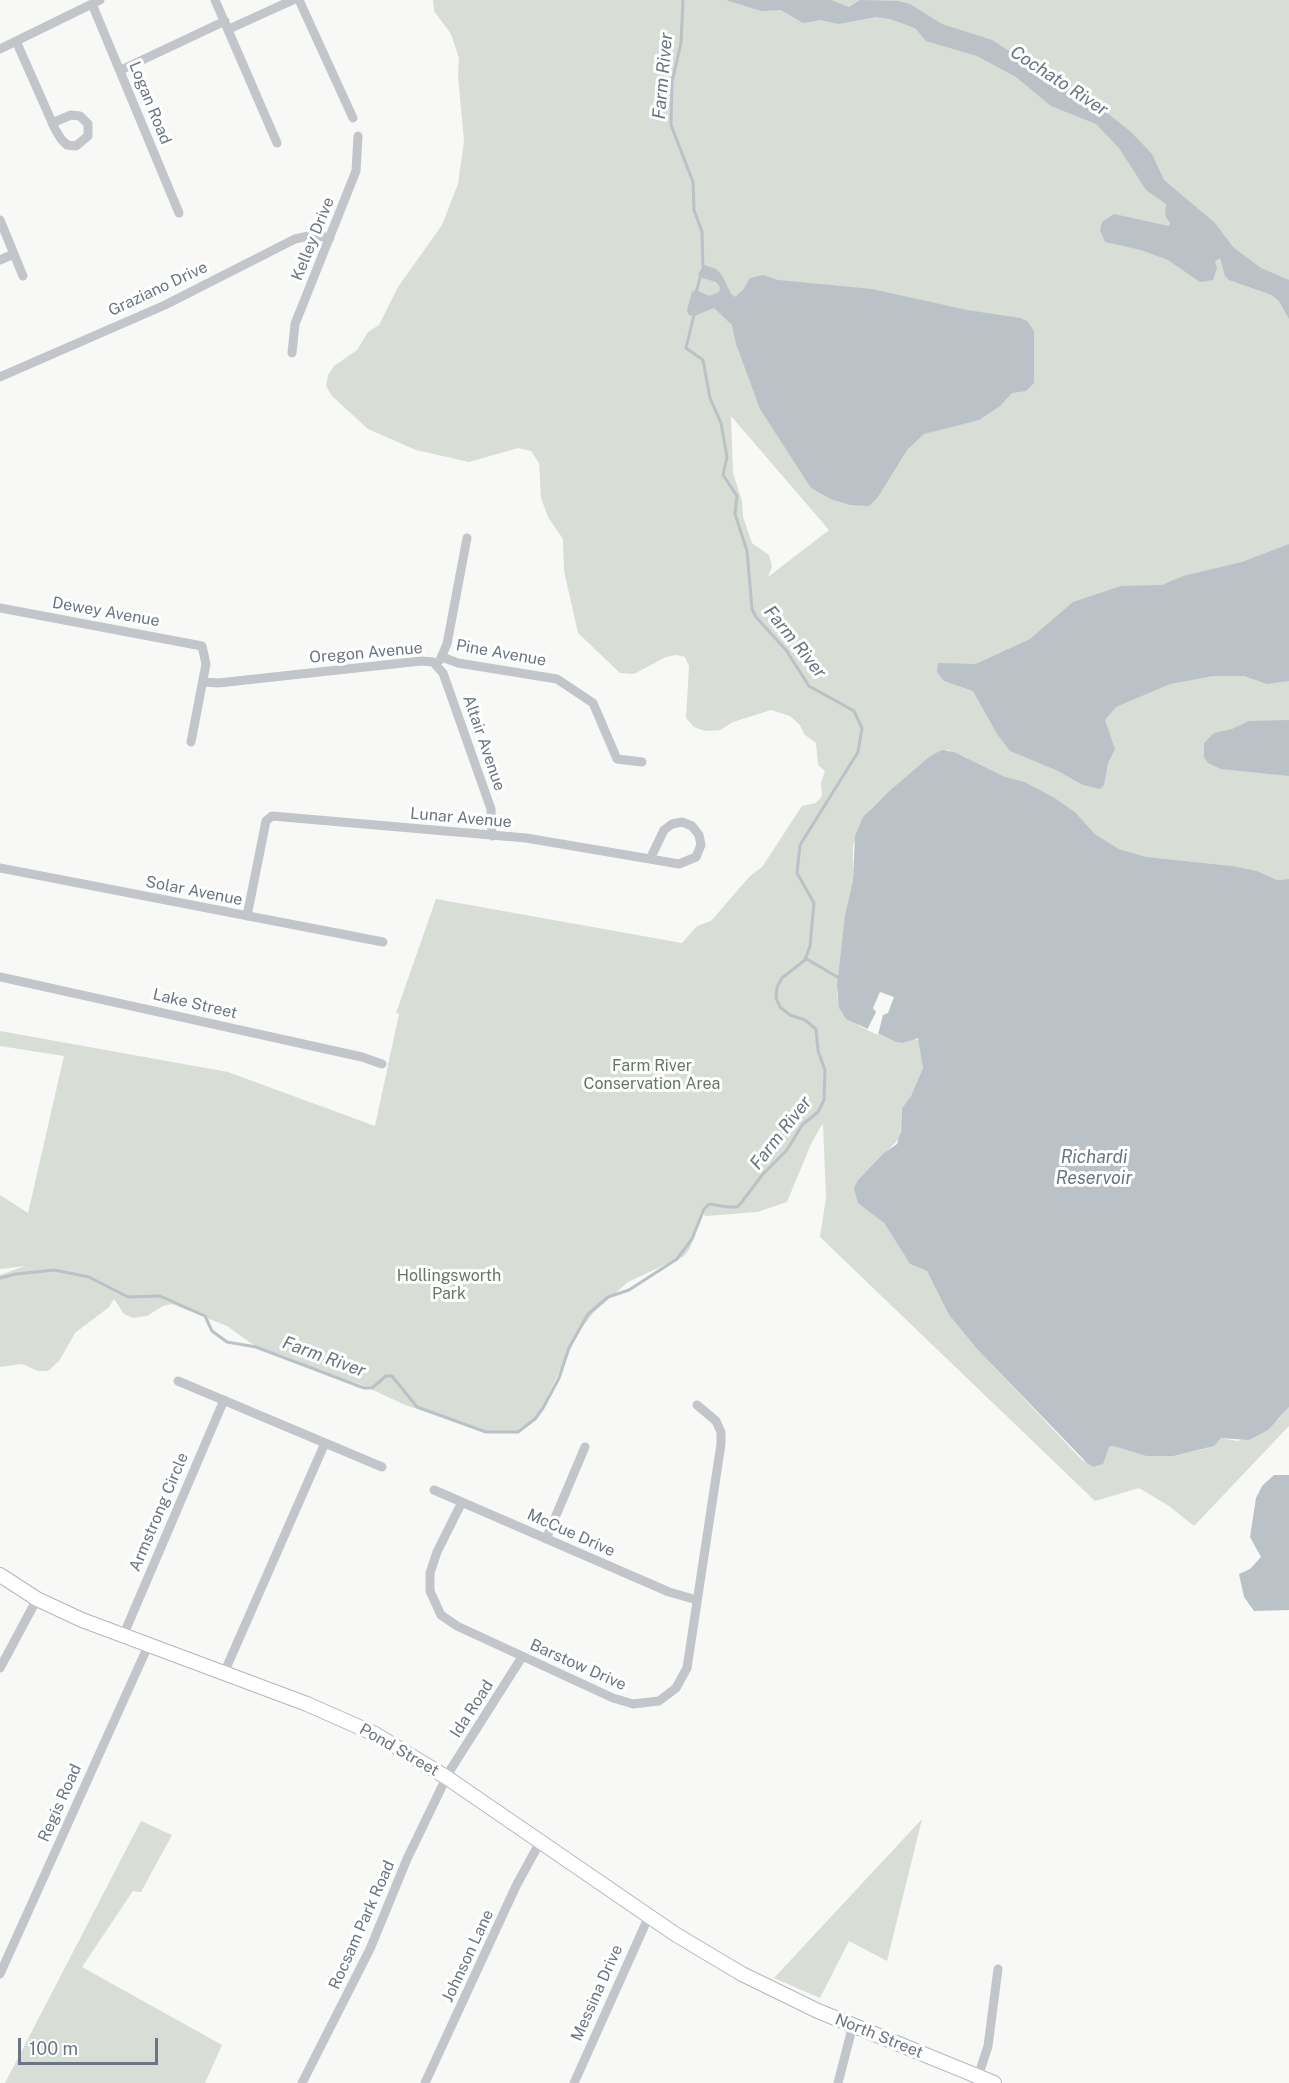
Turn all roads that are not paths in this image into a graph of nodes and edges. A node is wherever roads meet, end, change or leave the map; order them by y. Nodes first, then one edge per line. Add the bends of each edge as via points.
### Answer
1 (215, 0) edge
2 (293, 0) edge
3 (299, 0) edge
4 (96, 2) edge
5 (227, 25) junction
6 (16, 41) junction
7 (0, 49) edge
8 (121, 70) junction
9 (353, 118) dead end
10 (52, 123) dead end
11 (358, 136) dead end
12 (277, 143) dead end
13 (178, 213) dead end
14 (0, 220) edge
15 (330, 238) junction
16 (14, 254) junction
17 (0, 260) edge
18 (24, 276) dead end
19 (292, 353) dead end
20 (0, 377) edge
21 (467, 538) dead end
22 (0, 608) edge
23 (439, 660) junction
24 (203, 682) junction
25 (191, 742) dead end
26 (642, 762) dead end
27 (492, 836) junction
28 (650, 859) junction
29 (0, 868) edge
30 (247, 916) junction
31 (383, 942) dead end
32 (0, 976) edge
33 (382, 1064) dead end
34 (178, 1381) dead end
35 (224, 1400) junction
36 (697, 1405) dead end
37 (325, 1443) junction
38 (585, 1447) dead end
39 (382, 1467) dead end
40 (434, 1490) dead end
41 (462, 1502) junction
42 (546, 1539) junction
43 (0, 1575) edge
44 (37, 1599) junction
45 (697, 1600) junction
46 (123, 1636) junction
47 (148, 1646) junction
48 (522, 1657) junction
49 (0, 1668) edge
50 (224, 1673) junction
51 (446, 1778) junction
52 (540, 1842) junction
53 (649, 1916) junction
54 (998, 1969) dead end
55 (0, 1974) edge
56 (766, 1987) joint
57 (853, 2025) junction
58 (977, 2080) edge
59 (302, 2083) edge
60 (425, 2083) edge
61 (574, 2083) edge
62 (838, 2083) edge
63 (994, 2083) edge

1 - 5 street
2 - 5 street
3 - 9 street
4 - 6 street
4 - 8 street, Logan Road
5 - 8 street
5 - 12 street
6 - 7 street
6 - 10 street
8 - 13 street, Logan Road
11 - 15 street, Kelley Drive via 356,171
14 - 16 street
15 - 19 street, Kelley Drive via 295,324
15 - 20 street, Graziano Drive via 313,235 295,239 165,305
16 - 17 street
16 - 18 street
21 - 23 street, Oregon Avenue via 447,644
22 - 24 street, Dewey Avenue via 195,643 204,650
23 - 24 street, Oregon Avenue
23 - 26 street, Pine Avenue via 550,676 585,696 597,708 617,759
23 - 27 street, Altair Avenue via 491,809
24 - 25 street
27 - 28 street, Lunar Avenue
27 - 30 street, Lunar Avenue via 268,817
28 - 28 street, Lunar Avenue via 662,833 672,824 689,824 699,835 699,851 690,861 679,864
29 - 30 street, Solar Avenue
30 - 31 street, Solar Avenue
32 - 33 street, Lake Street
34 - 35 street
35 - 37 street
35 - 46 street, Armstrong Circle
36 - 45 street, Barstow Drive via 716,1421 721,1438
37 - 39 street
37 - 50 street
38 - 42 street
40 - 41 street, McCue Drive
41 - 42 street, McCue Drive
41 - 48 street, Barstow Drive via 431,1566 430,1586 435,1605 451,1622
42 - 45 street, McCue Drive via 675,1595
43 - 44 main road, Pond Street
44 - 46 main road, Pond Street
44 - 49 street
45 - 48 street, Barstow Drive via 684,1676 670,1693 653,1703 619,1701
46 - 47 main road, Pond Street
47 - 50 main road, Pond Street
47 - 55 street, Regis Road
48 - 51 street, Ida Road
50 - 51 main road, Pond Street via 356,1724 397,1745
51 - 52 main road, Pond Street
51 - 59 street, Rocsam Park Road via 370,1949
52 - 53 main road, Pond Street
52 - 60 street, Johnson Lane
53 - 56 main road, Pond Street
53 - 61 street, Messina Drive
54 - 58 street via 988,2046
56 - 57 main road, North Street
57 - 58 main road, North Street
57 - 62 street
58 - 63 main road, North Street

